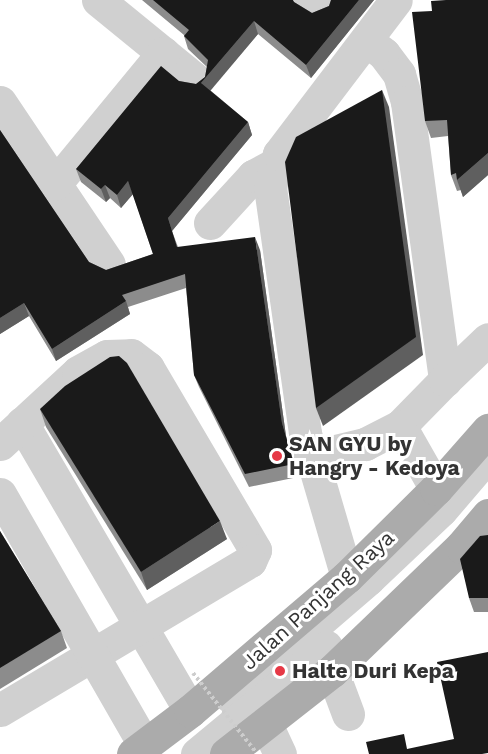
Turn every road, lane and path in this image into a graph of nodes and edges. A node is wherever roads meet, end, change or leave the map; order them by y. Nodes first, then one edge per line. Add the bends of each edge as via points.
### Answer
1 (98, 0) edge
2 (396, 0) edge
3 (367, 41) junction
4 (163, 53) junction
5 (195, 79) dead end
6 (0, 102) edge
7 (272, 166) junction
8 (55, 184) junction
9 (210, 223) dead end
10 (109, 264) dead end
11 (488, 339) edge
12 (445, 380) junction
13 (400, 426) junction
14 (488, 430) edge
15 (11, 434) edge
16 (488, 455) edge
17 (310, 457) junction
18 (488, 484) edge
19 (436, 489) junction
20 (0, 494) edge
21 (488, 515) edge
22 (347, 578) junction
23 (140, 626) junction
24 (92, 655) junction
25 (332, 671) junction
26 (193, 673) dead end
27 (0, 710) edge
28 (190, 711) junction
29 (348, 714) dead end
30 (257, 746) edge
31 (146, 752) edge
32 (197, 754) edge

1 - 4 street
2 - 3 street
3 - 7 street
3 - 12 street via 384,54 399,74 407,102
4 - 5 street
4 - 8 street
6 - 8 street
7 - 9 street via 253,176
7 - 17 street via 270,187
8 - 10 street
11 - 12 street
12 - 13 street
13 - 17 street via 365,444
13 - 19 street
14 - 19 main road, Jalan Panjang Raya
15 - 23 street
15 - 23 street via 78,372 107,356 131,355 148,368 253,546 250,561
16 - 31 street via 441,510 318,626
17 - 22 street
18 - 32 street via 402,577 314,657
19 - 22 main road, Jalan Panjang Raya
20 - 24 street
21 - 25 main road via 453,555
22 - 28 main road, Jalan Panjang Raya
23 - 24 street
23 - 28 street
24 - 27 street
24 - 31 street
25 - 29 street
25 - 30 main road
26 - 30 path, bridge
28 - 31 main road, Jalan Panjang Raya

